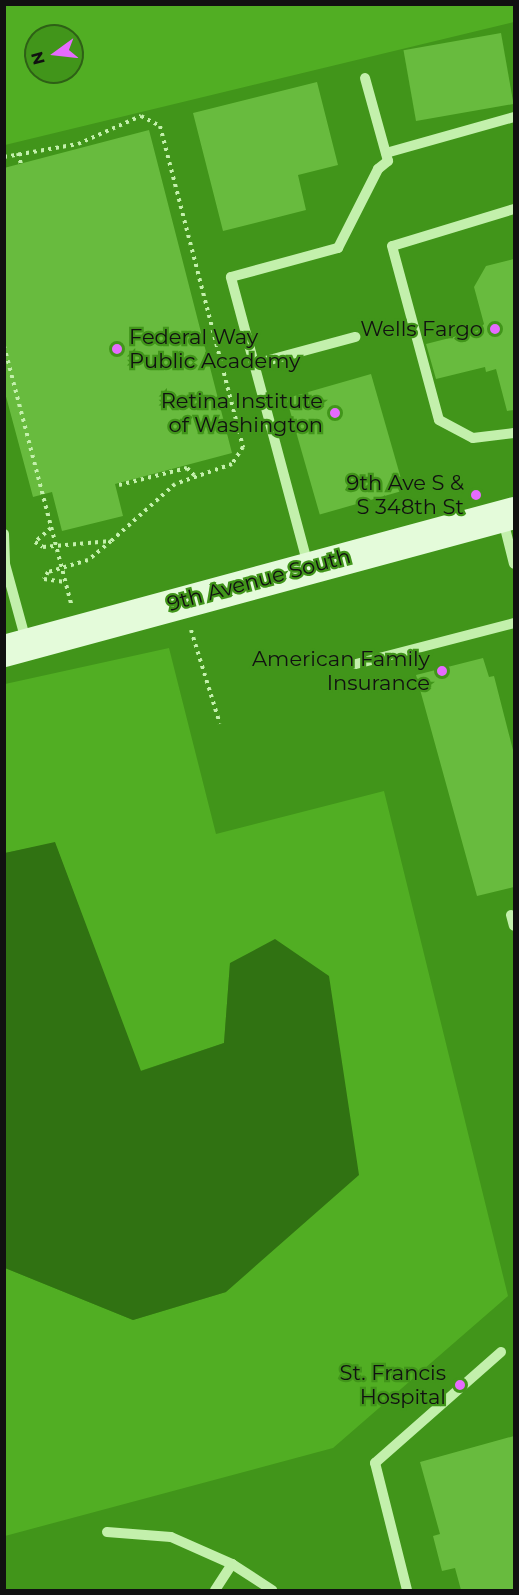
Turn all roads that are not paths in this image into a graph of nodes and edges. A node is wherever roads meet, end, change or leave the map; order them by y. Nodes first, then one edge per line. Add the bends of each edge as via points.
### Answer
1 (365, 78) dead end
2 (514, 117) edge
3 (386, 153) junction
4 (514, 209) edge
5 (356, 337) dead end
6 (255, 364) junction
7 (514, 434) edge
8 (508, 515) edge
9 (4, 534) edge
10 (5, 564) edge
11 (514, 564) edge
12 (308, 566) junction
13 (514, 623) edge
14 (16, 648) edge
15 (356, 664) dead end
16 (511, 915) dead end
17 (514, 926) edge
18 (501, 1352) dead end
19 (107, 1532) dead end
20 (232, 1564) junction
21 (215, 1590) edge
22 (272, 1590) edge
23 (407, 1590) edge

1 - 3 lane
2 - 3 lane
3 - 6 lane via 388,161 378,169 338,248 231,277
4 - 7 lane via 392,246 439,420 473,438
5 - 6 lane
6 - 12 lane
8 - 11 lane
8 - 12 street, 9th Avenue South
9 - 10 lane
10 - 14 lane
12 - 14 street, 9th Avenue South
13 - 15 lane
16 - 17 lane
18 - 23 lane via 375,1464
19 - 20 lane via 171,1537
20 - 21 lane
20 - 22 lane

